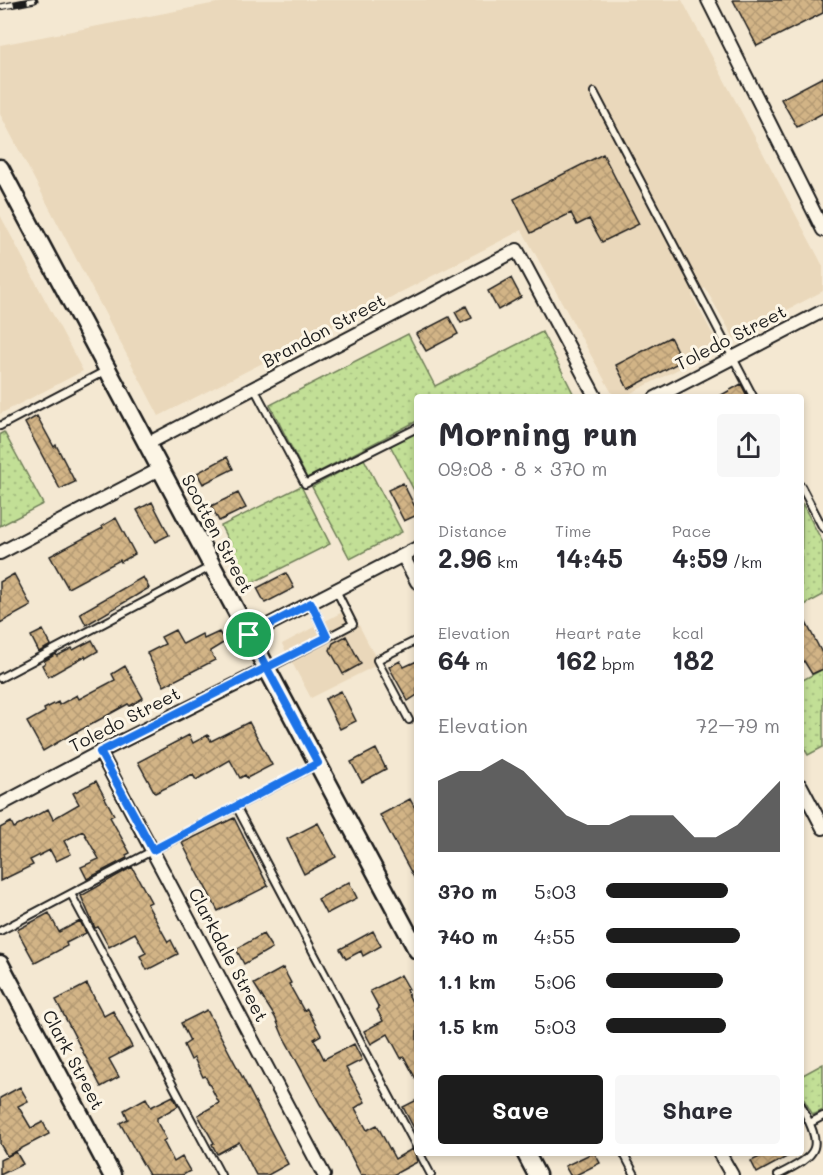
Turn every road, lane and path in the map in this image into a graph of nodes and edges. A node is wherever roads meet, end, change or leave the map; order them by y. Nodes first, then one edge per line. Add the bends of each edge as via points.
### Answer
1 (708, 0) edge
2 (594, 92) dead end
3 (0, 168) edge
4 (823, 230) edge
5 (823, 311) edge
6 (733, 357) junction
7 (108, 370) junction
8 (254, 388) junction
9 (594, 394) edge
10 (663, 394) edge
11 (752, 394) edge
12 (0, 426) edge
13 (414, 430) edge
14 (147, 444) junction
15 (160, 469) junction
16 (804, 492) edge
17 (823, 528) edge
18 (414, 550) edge
19 (0, 553) edge
20 (403, 556) junction
21 (212, 566) junction
22 (414, 576) edge
23 (336, 590) junction
24 (311, 603) junction
25 (249, 635) junction
26 (327, 637) junction
27 (414, 641) edge
28 (267, 669) junction
29 (0, 678) edge
30 (410, 720) dead end
31 (100, 752) junction
32 (318, 763) junction
33 (804, 792) edge
34 (0, 805) edge
35 (236, 806) junction
36 (823, 828) edge
37 (153, 850) junction
38 (71, 894) junction
39 (0, 931) edge
40 (414, 944) edge
41 (0, 964) edge
42 (804, 1111) edge
43 (823, 1116) edge
44 (810, 1123) junction
45 (414, 1142) edge
46 (421, 1156) edge
47 (527, 1156) edge
48 (625, 1156) edge
49 (721, 1156) edge
50 (112, 1175) edge
51 (221, 1175) edge
52 (324, 1175) edge
53 (431, 1175) edge
54 (537, 1175) edge
55 (636, 1175) edge
56 (732, 1175) edge
57 (778, 1175) edge

1 - 4 street
2 - 6 lane
3 - 7 street, Scotten Street
5 - 6 street, Toledo Street
6 - 10 street, Toledo Street
6 - 11 lane
7 - 12 lane
7 - 14 street, Scotten Street
8 - 9 street, Brandon Street via 517,250
8 - 13 lane via 305,484
8 - 14 street, Brandon Street
14 - 15 street, Scotten Street
15 - 19 street
15 - 21 street, Scotten Street
16 - 17 lane
18 - 20 street
20 - 22 street
20 - 23 street
21 - 25 street, Scotten Street
21 - 29 lane
23 - 24 street
23 - 26 lane via 352,624
24 - 25 street
24 - 26 lane
25 - 28 street, Scotten Street
26 - 28 lane
27 - 30 lane via 377,660
28 - 31 street, Toledo Street
28 - 32 street, Scotten Street
31 - 34 street, Toledo Street
31 - 37 street, Clarkdale Street
32 - 35 lane
32 - 40 street, Scotten Street
33 - 36 street
35 - 37 lane
35 - 45 lane
37 - 38 lane
37 - 52 street, Clarkdale Street
38 - 39 lane
38 - 51 lane
41 - 50 street, Clark Street
42 - 44 lane
43 - 44 lane
44 - 57 lane via 816,1139 815,1151 807,1161
46 - 53 lane
47 - 54 street
48 - 55 lane
49 - 56 street

